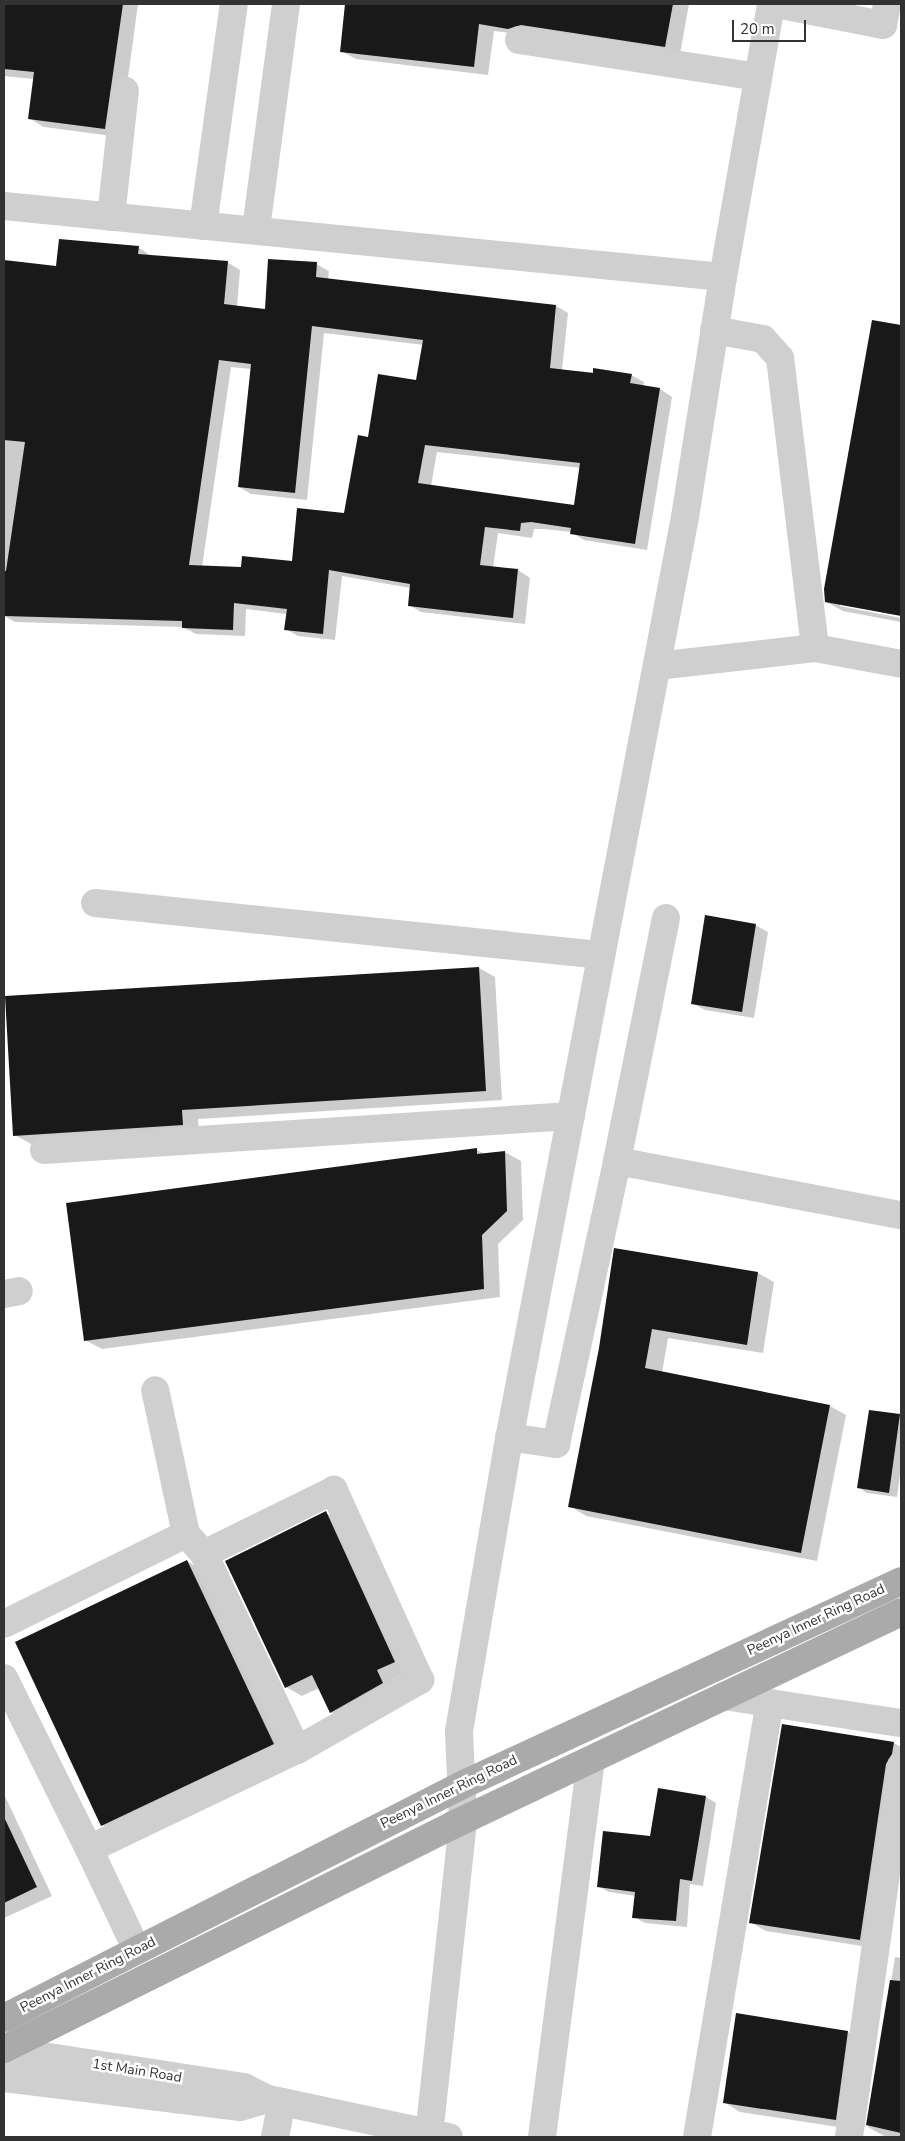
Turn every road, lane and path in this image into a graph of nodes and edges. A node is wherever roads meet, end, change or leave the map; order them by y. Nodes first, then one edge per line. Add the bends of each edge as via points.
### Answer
1 (234, 4) edge
2 (286, 4) edge
3 (771, 4) edge
4 (776, 4) edge
5 (887, 4) edge
6 (519, 40) dead end
7 (758, 77) junction
8 (125, 91) dead end
9 (4, 206) edge
10 (111, 217) junction
11 (203, 226) junction
12 (256, 229) junction
13 (723, 277) junction
14 (714, 330) junction
15 (815, 648) junction
16 (901, 664) edge
17 (657, 666) junction
18 (95, 903) dead end
19 (666, 918) dead end
20 (602, 955) junction
21 (571, 1116) junction
22 (44, 1150) dead end
23 (618, 1161) junction
24 (901, 1215) edge
25 (155, 1390) dead end
26 (509, 1437) junction
27 (186, 1534) junction
28 (204, 1554) junction
29 (901, 1581) edge
30 (901, 1612) edge
31 (4, 1624) edge
32 (4, 1678) edge
33 (724, 1696) junction
34 (770, 1703) junction
35 (901, 1723) edge
36 (297, 1750) junction
37 (590, 1760) junction
38 (504, 1765) junction
39 (901, 1766) edge
40 (462, 1784) junction
41 (504, 1801) junction
42 (463, 1820) junction
43 (89, 1849) junction
44 (137, 1950) junction
45 (4, 2018) edge
46 (4, 2049) edge
47 (4, 2078) edge
48 (275, 2101) junction
49 (439, 2136) edge
50 (275, 2137) edge
51 (542, 2137) edge
52 (698, 2137) edge
53 (849, 2137) edge

1 - 11 street
2 - 12 street
3 - 7 street
4 - 5 street via 883,25
6 - 7 street
7 - 13 street
8 - 10 street
9 - 10 street
10 - 11 street
11 - 12 street
12 - 13 street
13 - 14 street
14 - 15 street via 763,339 780,358
14 - 17 street via 686,518
15 - 16 street
15 - 17 street
17 - 20 street
18 - 20 street
19 - 23 street
20 - 21 street
21 - 22 street
21 - 26 street
23 - 24 street
23 - 26 street via 556,1444
25 - 27 street
26 - 40 street via 460,1731
27 - 28 street
27 - 31 street
28 - 36 street
28 - 36 street via 334,1490 420,1680
29 - 38 main road, Peenya Inner Ring Road
30 - 33 main road, Peenya Inner Ring Road
32 - 43 street
33 - 34 street
33 - 37 main road, Peenya Inner Ring Road
34 - 35 street
34 - 52 street
36 - 43 street
37 - 41 main road, Peenya Inner Ring Road
37 - 51 street
38 - 40 main road, Peenya Inner Ring Road
38 - 41 main road
39 - 53 street
40 - 42 street
40 - 44 main road, Peenya Inner Ring Road
41 - 42 main road, Peenya Inner Ring Road
42 - 46 main road, Peenya Inner Ring Road
42 - 49 street
43 - 44 street
44 - 45 main road, Peenya Inner Ring Road
46 - 48 street, 1st Main Road via 244,2087
47 - 48 street, 1st Main Road via 240,2107
48 - 49 street, 1st Main Road
48 - 50 street

